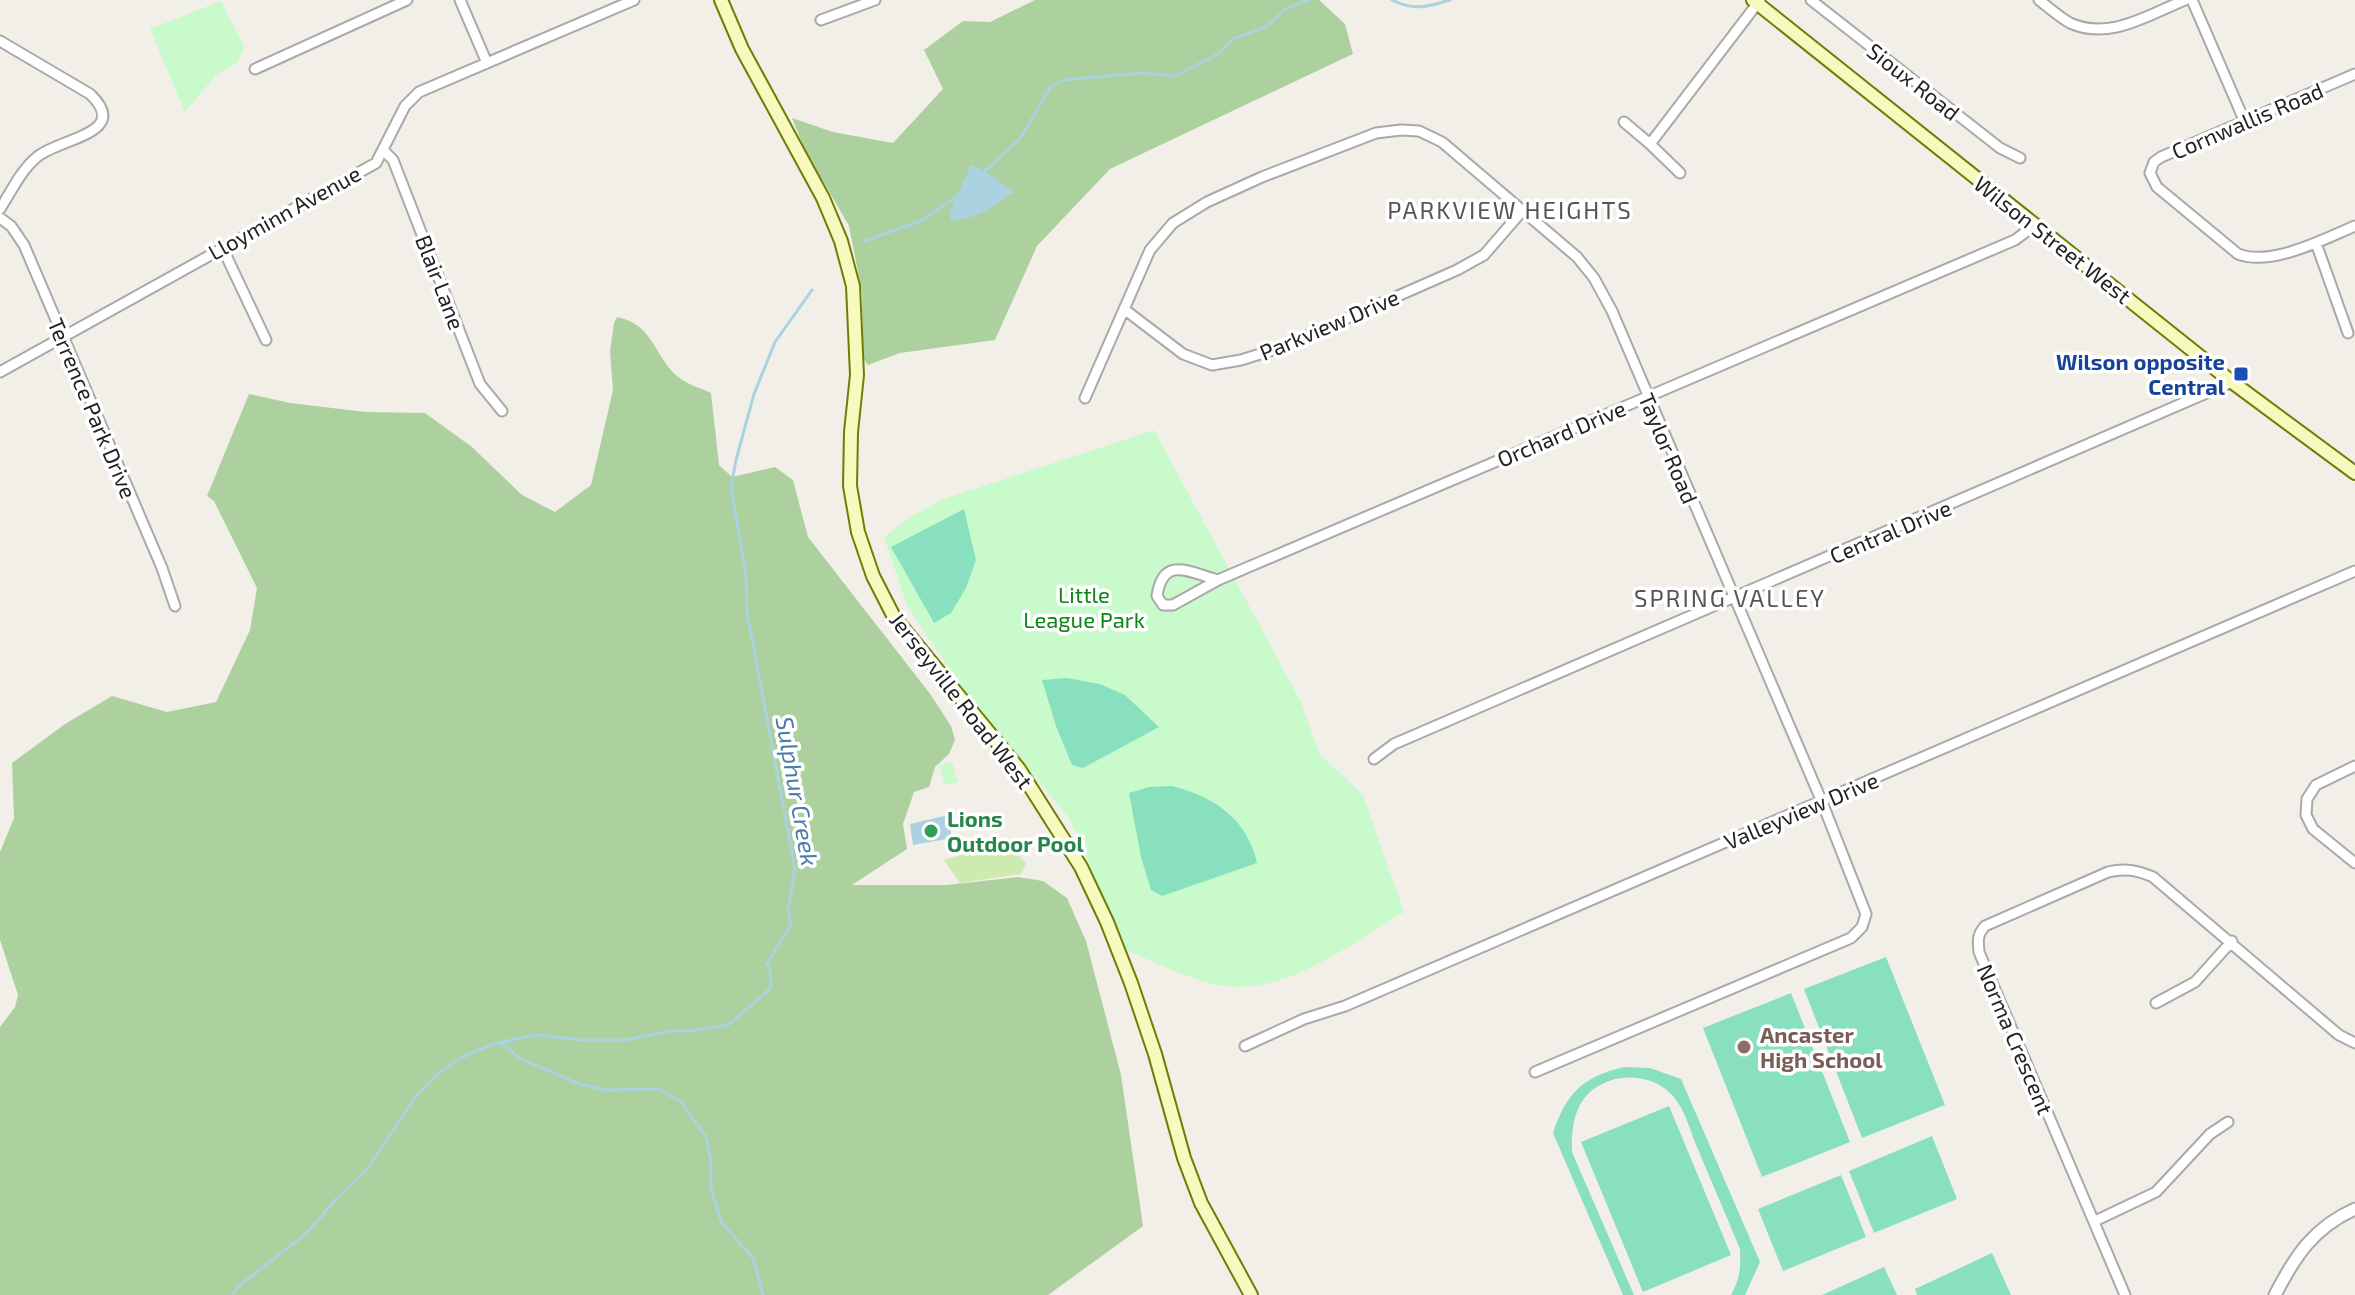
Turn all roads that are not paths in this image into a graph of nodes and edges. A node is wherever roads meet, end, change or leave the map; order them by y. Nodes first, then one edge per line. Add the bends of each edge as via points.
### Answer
1 (407, 0) edge
2 (460, 0) edge
3 (634, 0) edge
4 (721, 0) edge
5 (875, 0) edge
6 (1811, 0) edge
7 (2039, 0) edge
8 (2185, 0) edge
9 (2192, 0) edge
10 (1757, 1) edge
11 (821, 20) dead end
12 (0, 41) edge
13 (487, 63) junction
14 (255, 69) dead end
15 (2355, 74) edge
16 (2244, 120) junction
17 (1624, 122) dead end
18 (1650, 144) junction
19 (384, 151) junction
20 (2020, 158) dead end
21 (1680, 173) dead end
22 (0, 209) edge
23 (1523, 210) junction
24 (0, 218) edge
25 (2035, 225) junction
26 (2355, 226) edge
27 (2316, 243) junction
28 (222, 247) junction
29 (1124, 309) junction
30 (2348, 333) dead end
31 (62, 337) junction
32 (266, 340) dead end
33 (0, 372) edge
34 (2232, 382) junction
35 (1647, 396) junction
36 (1085, 398) dead end
37 (502, 411) dead end
38 (2355, 473) edge
39 (2355, 571) edge
40 (1218, 580) junction
41 (1734, 599) junction
42 (175, 606) dead end
43 (1374, 759) dead end
44 (2355, 766) edge
45 (1822, 802) junction
46 (2355, 863) edge
47 (2232, 941) junction
48 (2156, 1003) dead end
49 (2355, 1043) edge
50 (1245, 1046) dead end
51 (1535, 1072) dead end
52 (2228, 1122) dead end
53 (2355, 1209) edge
54 (2095, 1221) junction
55 (1251, 1295) edge
56 (2125, 1295) edge
57 (2275, 1295) edge

1 - 14 street
2 - 13 street
3 - 13 street, Lloyminn Avenue
4 - 55 main road, Jerseyville Road West via 823,198 849,271 857,333 850,486 873,576 894,617 1019,769 1081,867 1131,983 1201,1203
5 - 11 street
6 - 20 street, Sioux Road via 2000,148
7 - 8 street via 2069,22 2095,31 2117,28
9 - 16 street
10 - 18 street
10 - 25 main road, Wilson Street West
12 - 22 street via 90,94 102,105 104,117 91,131 39,155
13 - 19 street, Lloyminn Avenue via 419,92 405,106
15 - 16 street, Cornwallis Road
16 - 27 street, Cornwallis Road via 2154,162 2150,173 2157,187 2250,259
17 - 18 street
18 - 21 street
19 - 28 street, Lloyminn Avenue via 376,163 324,194
19 - 37 street, Blair Lane via 393,160 480,384
23 - 29 street, Parkview Drive via 1484,255 1457,270 1241,360 1212,365 1183,354
23 - 29 street, Taylor Road via 1442,142 1419,131 1376,133 1262,177 1173,223 1150,250
23 - 35 street, Taylor Road via 1594,278
24 - 31 street, Terrence Park Drive via 24,245
25 - 34 main road, Wilson Street West
25 - 35 street, Orchard Drive via 2015,240
26 - 27 street, Cornwallis Road
27 - 30 street
28 - 31 street, Lloyminn Avenue
28 - 32 street
29 - 36 street, Taylor Road
31 - 33 street, Lloyminn Avenue
31 - 42 street, Terrence Park Drive
34 - 38 main road, Wilson Street West
34 - 41 street, Central Drive
35 - 40 street, Orchard Drive
35 - 41 street, Taylor Road
39 - 45 street, Valleyview Drive
40 - 40 street, Orchard Drive via 1166,571 1157,596 1163,605 1173,605
41 - 43 street, Central Drive via 1394,744
41 - 45 street, Taylor Road
44 - 46 street via 2316,785 2307,799 2306,815 2313,829
45 - 50 street, Valleyview Drive
45 - 51 street, Taylor Road via 1866,914 1851,938
47 - 48 street via 2195,982
47 - 49 street, Norma Crescent via 2339,1035
47 - 54 street, Norma Crescent via 2153,877 2129,869 2108,872 1985,926 1977,937
52 - 54 street via 2156,1192
53 - 57 street via 2310,1238
54 - 56 street, Norma Crescent

